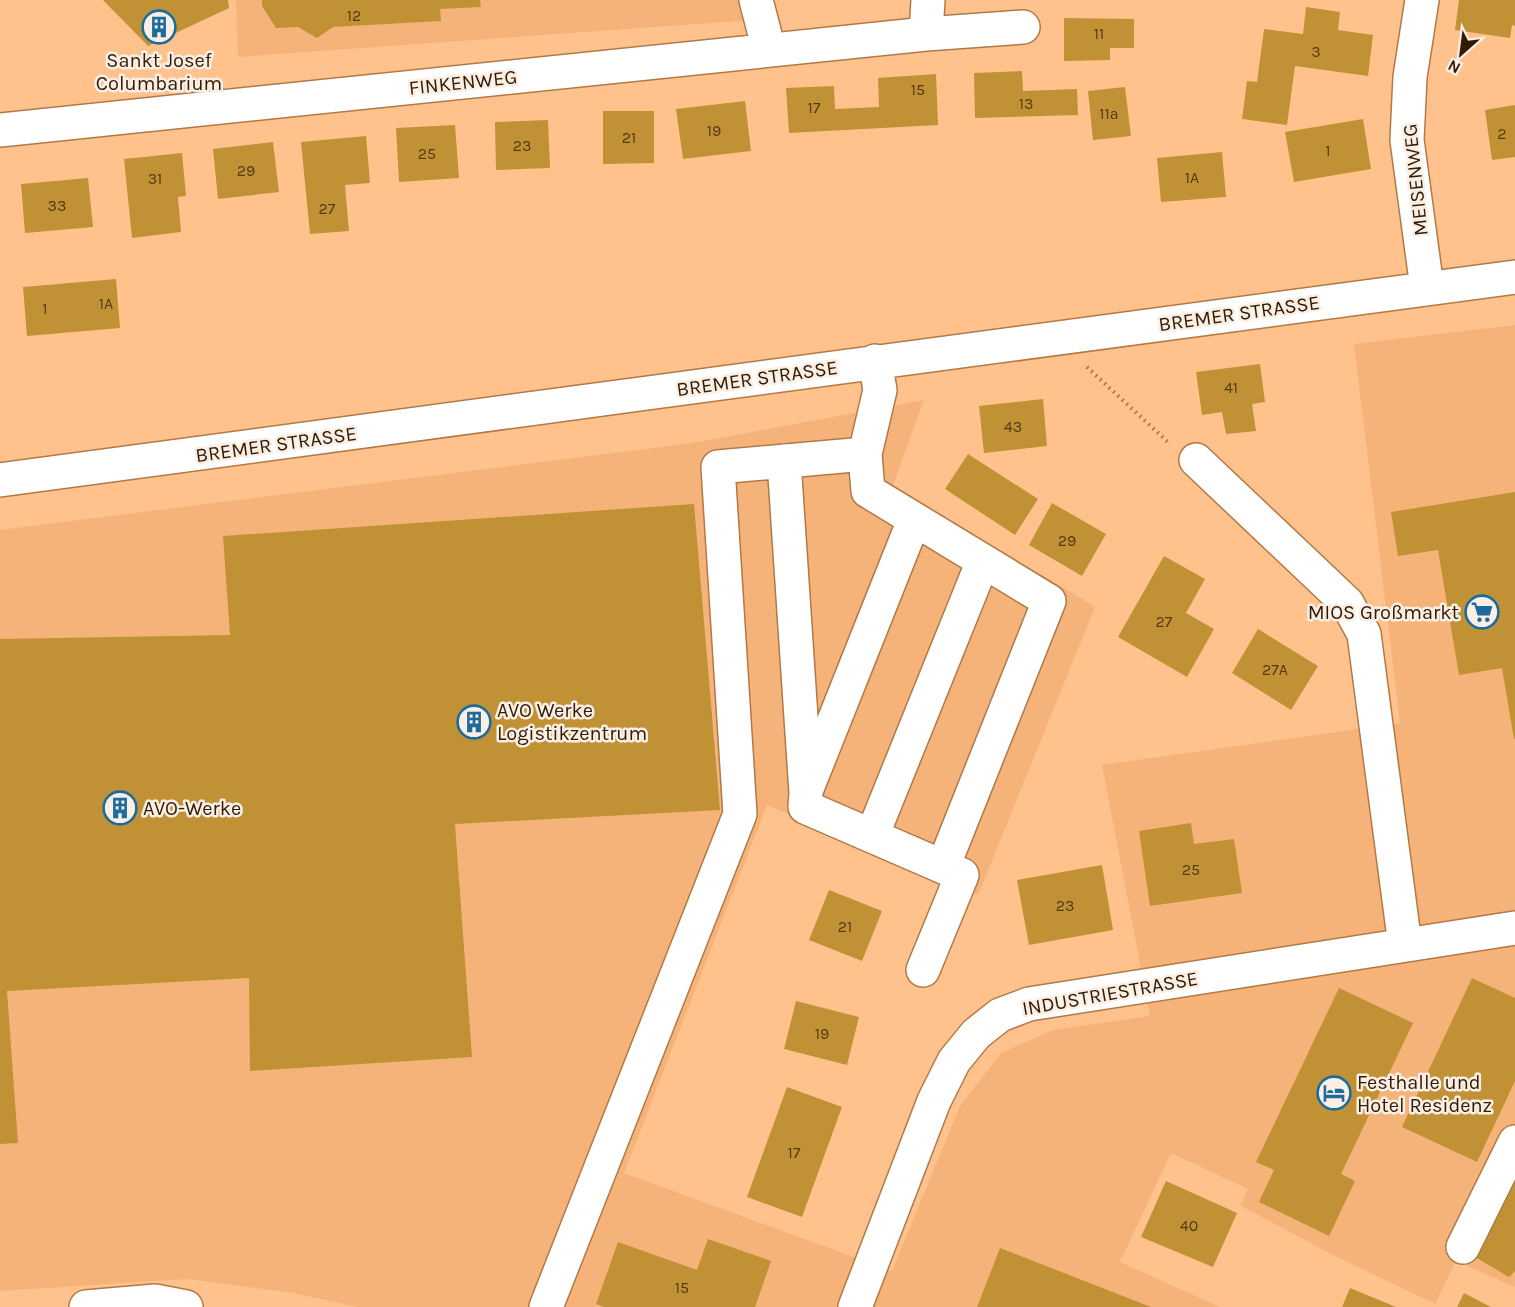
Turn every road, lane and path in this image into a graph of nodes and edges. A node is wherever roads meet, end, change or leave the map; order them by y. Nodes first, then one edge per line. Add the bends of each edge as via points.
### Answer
1 (756, 0) edge
2 (928, 0) edge
3 (1422, 0) edge
4 (1023, 27) dead end
5 (926, 34) junction
6 (769, 50) junction
7 (0, 130) edge
8 (1515, 277) edge
9 (1426, 288) junction
10 (1080, 334) junction
11 (875, 361) junction
12 (865, 454) junction
13 (1196, 460) joint
14 (784, 461) junction
15 (1, 470) edge
16 (914, 520) junction
17 (983, 561) junction
18 (806, 793) junction
19 (872, 836) junction
20 (943, 867) junction
21 (1515, 928) edge
22 (1405, 945) junction
23 (923, 970) dead end
24 (1515, 1142) edge
25 (1463, 1247) dead end
26 (86, 1307) edge
27 (186, 1307) edge
28 (546, 1307) edge
29 (855, 1307) edge

1 - 6 street
2 - 5 street
3 - 9 street, MEISENWEG via 1410,76 1407,140
4 - 5 street, FINKENWEG
5 - 6 street, FINKENWEG
6 - 7 street, FINKENWEG
8 - 9 street, BREMER STRASSE
9 - 10 street, BREMER STRASSE
10 - 11 street, BREMER STRASSE
10 - 13 path via 1085,365 1180,453
11 - 12 street via 880,390
11 - 15 street, BREMER STRASSE via 159,460
12 - 14 street
12 - 16 street via 868,491
13 - 22 street via 1347,603 1364,634
14 - 18 street
14 - 28 street via 718,467 740,814
16 - 17 street
16 - 18 street
17 - 19 street
17 - 20 street via 1049,601
18 - 19 street via 805,807
19 - 20 street
20 - 23 street via 962,875
21 - 22 street, INDUSTRIESTRASSE
22 - 29 street, INDUSTRIESTRASSE via 1029,1004 1000,1015 976,1034 954,1061 934,1101
24 - 25 street
26 - 27 street via 155,1301

